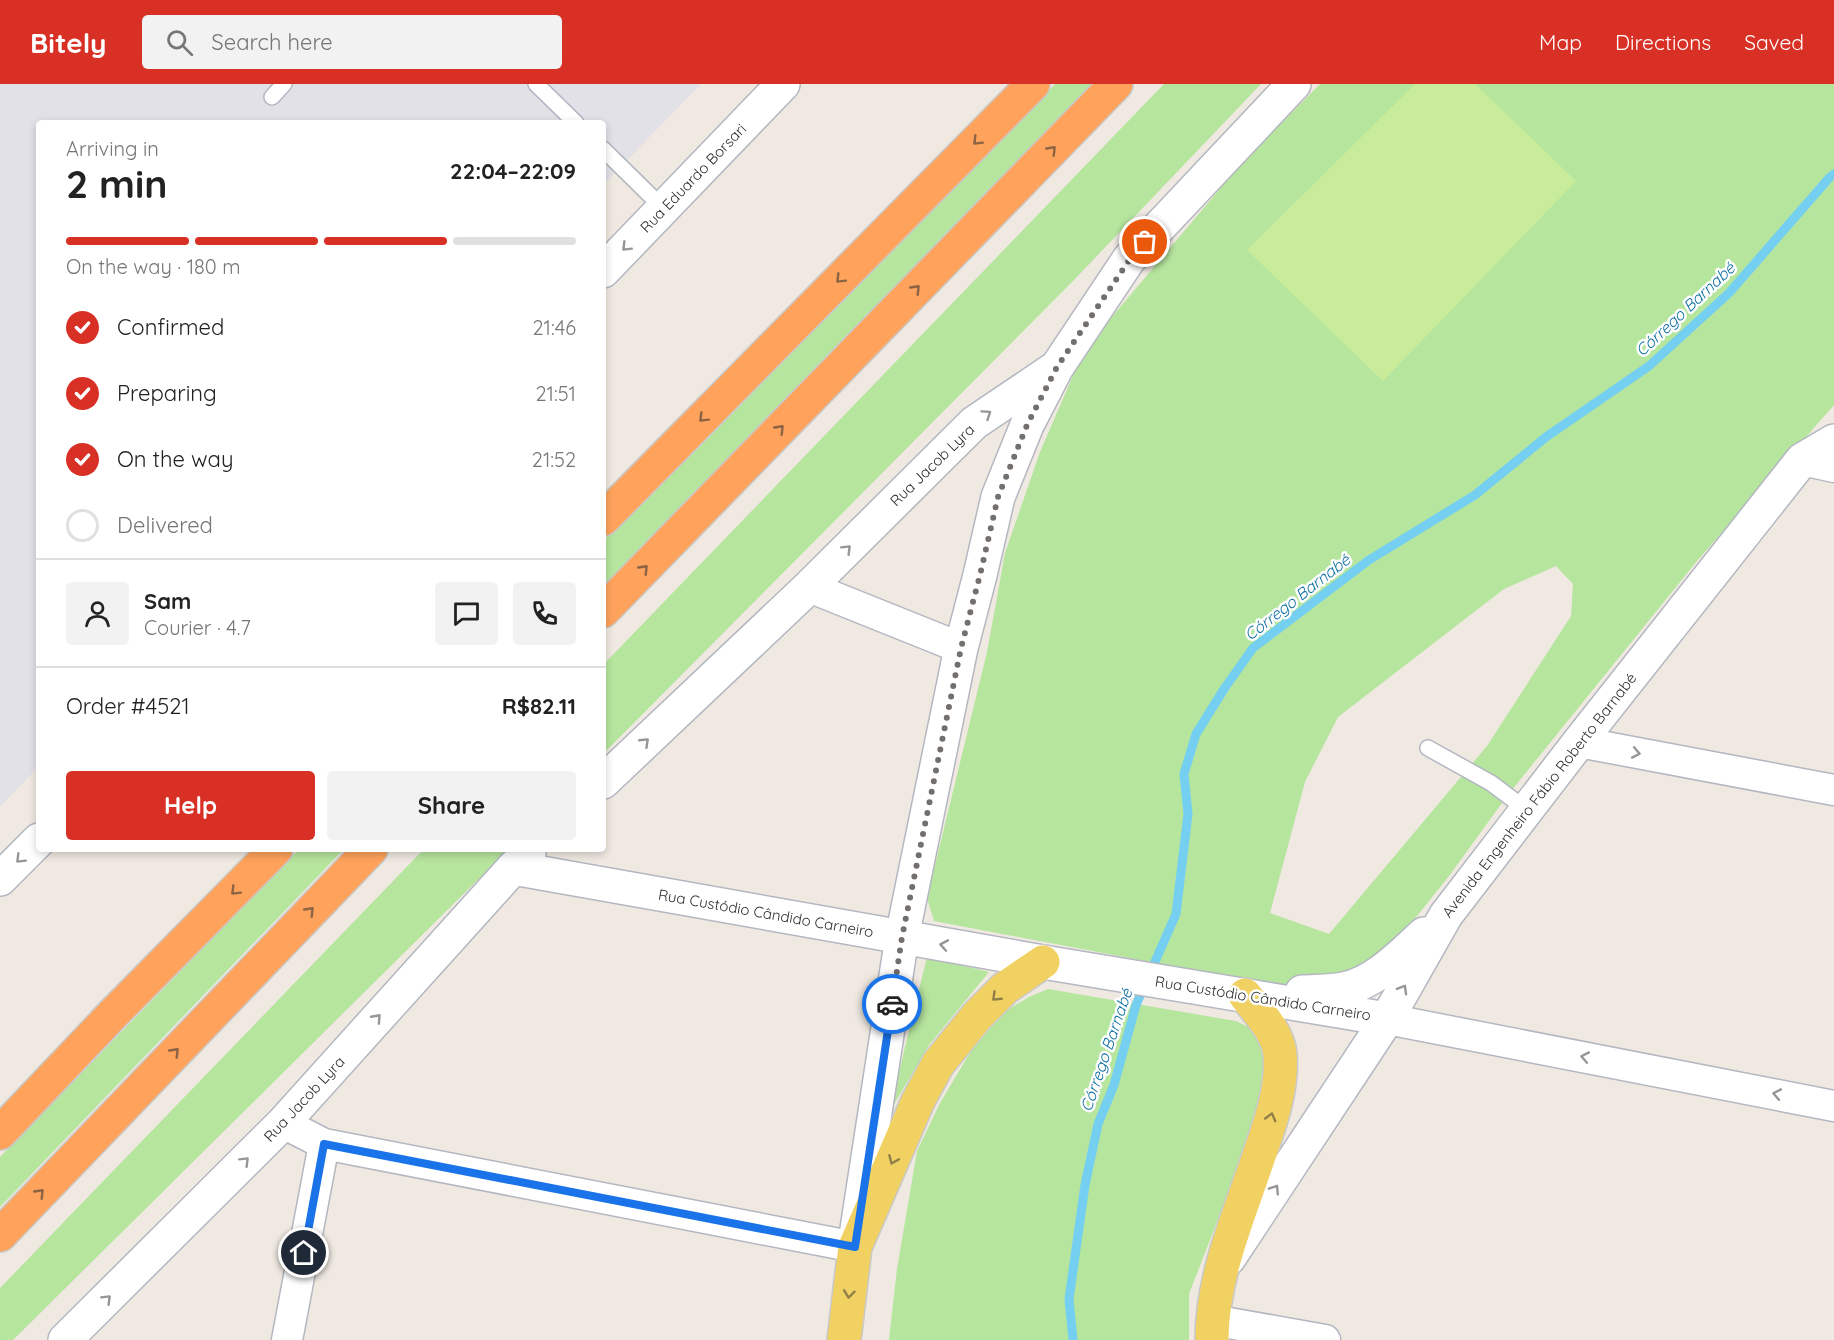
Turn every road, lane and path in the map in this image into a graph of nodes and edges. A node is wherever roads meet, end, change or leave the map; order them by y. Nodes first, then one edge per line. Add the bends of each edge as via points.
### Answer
1 (284, 84) edge
2 (536, 84) edge
3 (783, 84) edge
4 (1033, 84) edge
5 (1116, 84) edge
6 (1293, 84) edge
7 (272, 97) dead end
8 (573, 120) edge
9 (606, 152) edge
10 (664, 209) junction
11 (606, 268) edge
12 (1057, 367) junction
13 (1834, 441) edge
14 (1803, 460) junction
15 (1834, 467) edge
16 (606, 516) edge
17 (809, 587) junction
18 (606, 608) edge
19 (961, 648) junction
20 (1579, 742) junction
21 (1428, 748) dead end
22 (606, 779) edge
23 (1834, 790) edge
24 (1527, 810) junction
25 (36, 843) edge
26 (273, 852) edge
27 (368, 852) edge
28 (523, 859) edge
29 (0, 879) edge
30 (1446, 915) junction
31 (902, 937) junction
32 (1043, 962) junction
33 (1235, 994) junction
34 (114, 1013) junction
35 (1387, 1019) junction
36 (1834, 1106) edge
37 (0, 1114) edge
38 (283, 1123) junction
39 (0, 1133) edge
40 (324, 1144) junction
41 (0, 1235) edge
42 (855, 1247) junction
43 (1220, 1272) junction
44 (1212, 1330) edge
45 (65, 1340) edge
46 (287, 1340) edge
47 (844, 1340) edge
48 (1325, 1340) edge

1 - 7 lane
2 - 8 lane
3 - 10 main road, Rua Eduardo Borsari
4 -> 16 highway
18 -> 5 highway
6 - 12 main road, Rua Jacob Lyra via 1130,259
9 - 10 lane
10 -> 11 main road, Rua Eduardo Borsari
17 -> 12 main road, Rua Jacob Lyra via 974,423
12 - 19 main road via 1027,425 998,497
13 - 14 main road, Avenida Engenheiro Fábio Roberto Barnabé
14 - 15 street
14 - 20 main road, Avenida Engenheiro Fábio Roberto Barnabé
17 - 19 street
22 -> 17 main road, Rua Jacob Lyra
19 - 31 main road
20 -> 23 street
20 - 24 main road, Avenida Engenheiro Fábio Roberto Barnabé
21 - 24 lane via 1491,783
24 - 30 main road, Avenida Engenheiro Fábio Roberto Barnabé
25 -> 29 main road
26 -> 34 highway
41 -> 27 highway
28 - 31 main road, Rua Custódio Cândido Carneiro
38 -> 28 main road, Rua Jacob Lyra
30 - 33 main road via 1390,965 1344,989
35 -> 30 main road, Avenida Engenheiro Fábio Roberto Barnabé
32 -> 31 main road, Rua Custódio Cândido Carneiro
31 - 42 main road
32 - 33 main road, Rua Custódio Cândido Carneiro
32 -> 42 main road via 1005,988 976,1016 938,1064
33 - 35 main road, Rua Custódio Cândido Carneiro
43 -> 33 main road via 1278,1092 1280,1052 1266,1022
34 - 37 highway
34 - 39 highway
36 -> 35 street, Rua Custódio Cândido Carneiro
43 -> 35 main road, Avenida Engenheiro Fábio Roberto Barnabé
38 - 40 street
45 -> 38 main road, Rua Jacob Lyra
40 - 42 street
40 - 46 street
42 -> 47 main road
43 - 44 main road, Avenida Engenheiro Fábio Roberto Barnabé
44 - 48 street

